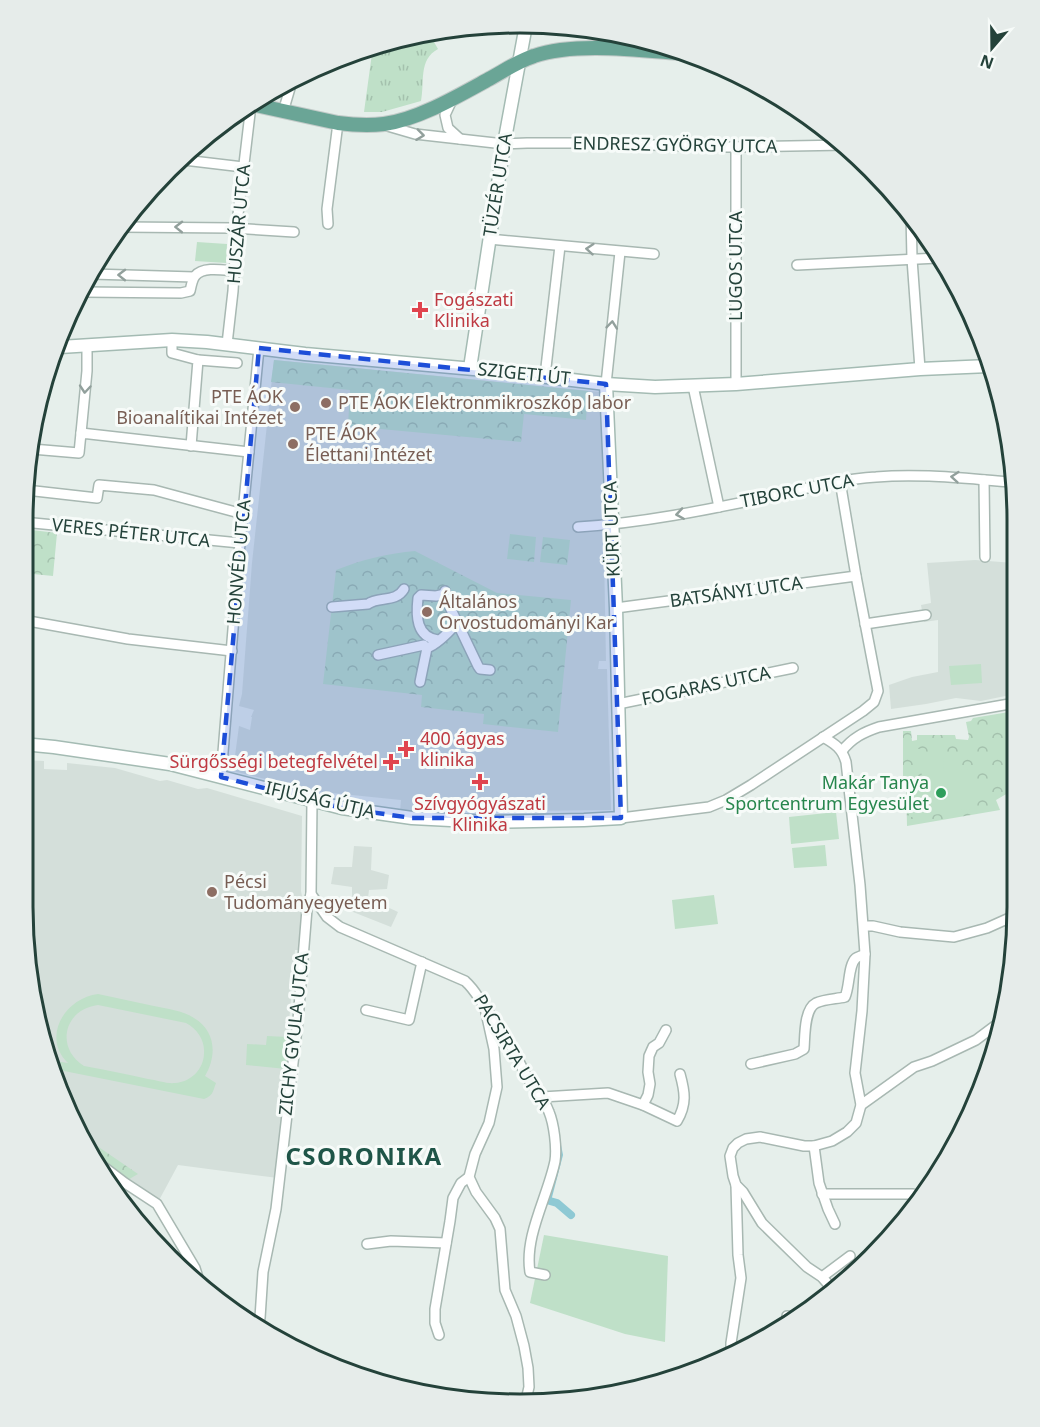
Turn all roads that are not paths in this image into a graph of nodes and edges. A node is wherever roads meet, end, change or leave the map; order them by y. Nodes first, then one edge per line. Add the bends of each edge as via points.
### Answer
1 (524, 33) edge
2 (653, 52) edge
3 (519, 62) junction
4 (289, 91) edge
5 (454, 97) junction
6 (263, 107) edge
7 (284, 112) junction
8 (250, 115) edge
9 (338, 123) junction
10 (382, 124) junction
11 (460, 139) junction
12 (504, 144) junction
13 (831, 146) edge
14 (736, 147) junction
15 (192, 161) edge
16 (243, 167) junction
17 (328, 224) dead end
18 (132, 227) edge
19 (237, 228) junction
20 (911, 231) edge
21 (294, 232) dead end
22 (489, 239) junction
23 (560, 246) junction
24 (620, 252) junction
25 (654, 254) dead end
26 (931, 258) edge
27 (912, 259) junction
28 (797, 265) dead end
29 (234, 271) junction
30 (99, 274) edge
31 (194, 277) junction
32 (90, 292) edge
33 (227, 344) junction
34 (87, 345) junction
35 (473, 346) junction
36 (65, 347) edge
37 (172, 347) junction
38 (259, 348) junction
39 (198, 360) junction
40 (237, 363) dead end
41 (982, 366) edge
42 (454, 367) junction
43 (470, 368) junction
44 (920, 369) junction
45 (545, 376) junction
46 (606, 384) junction
47 (736, 384) junction
48 (693, 386) junction
49 (81, 433) junction
50 (191, 446) junction
51 (38, 450) edge
52 (249, 452) junction
53 (984, 480) junction
54 (840, 481) junction
55 (1005, 481) edge
56 (34, 491) edge
57 (719, 507) junction
58 (243, 514) junction
59 (33, 523) edge
60 (612, 525) junction
61 (578, 527) dead end
62 (240, 543) junction
63 (985, 557) dead end
64 (856, 576) junction
65 (419, 597) junction
66 (332, 607) dead end
67 (616, 608) junction
68 (926, 615) dead end
69 (33, 622) edge
70 (457, 623) junction
71 (865, 624) junction
72 (483, 626) dead end
73 (448, 632) junction
74 (461, 633) junction
75 (429, 643) junction
76 (232, 651) junction
77 (378, 655) dead end
78 (793, 668) dead end
79 (490, 670) dead end
80 (420, 682) dead end
81 (618, 704) junction
82 (1007, 704) edge
83 (823, 737) junction
84 (33, 745) edge
85 (842, 751) junction
86 (221, 777) junction
87 (312, 801) junction
88 (621, 818) junction
89 (311, 894) junction
90 (319, 906) junction
91 (307, 909) junction
92 (1007, 919) edge
93 (864, 926) junction
94 (866, 954) junction
95 (422, 962) junction
96 (484, 1006) junction
97 (366, 1010) dead end
98 (991, 1029) edge
99 (666, 1030) dead end
100 (751, 1064) dead end
101 (680, 1074) dead end
102 (542, 1097) junction
103 (643, 1105) junction
104 (861, 1106) junction
105 (814, 1146) junction
106 (112, 1173) edge
107 (469, 1177) junction
108 (736, 1185) junction
109 (822, 1194) junction
110 (913, 1194) dead end
111 (835, 1224) dead end
112 (446, 1243) junction
113 (367, 1244) dead end
114 (850, 1257) dead end
115 (195, 1268) edge
116 (545, 1275) dead end
117 (822, 1277) junction
118 (828, 1284) edge
119 (260, 1318) dead end
120 (439, 1335) dead end
121 (731, 1346) edge
122 (527, 1394) edge

1 - 3 street, TÜZÉR UTCA
2 - 3 main road via 573,49
3 - 5 main road
3 - 12 street, TÜZÉR UTCA
4 - 7 street
5 - 10 main road via 414,117
5 - 11 street via 445,116 448,128
6 - 7 main road
7 - 9 main road
8 - 16 street, HUSZÁR UTCA
9 - 10 main road
9 - 17 street
10 -> 11 street, ENDRESZ GYÖRGY UTCA via 415,135
11 - 12 street, ENDRESZ GYÖRGY UTCA
12 - 14 street, ENDRESZ GYÖRGY UTCA
12 - 22 street, TÜZÉR UTCA
13 - 14 street, ENDRESZ GYÖRGY UTCA
14 - 47 street, LUGOS UTCA
15 - 16 street
16 - 19 street, HUSZÁR UTCA
19 -> 18 street
19 - 21 street
19 - 29 street, HUSZÁR UTCA
20 - 27 street
22 - 23 street
22 - 35 street, TÜZÉR UTCA
24 -> 23 street
23 - 45 street
24 - 25 street
46 -> 24 street
26 - 27 street
27 - 28 street
27 - 44 street
29 - 31 street via 209,269
29 - 33 street, HUSZÁR UTCA
31 -> 30 street
31 - 32 street via 190,291 181,293
33 - 37 street, SZIGETI ÚT
33 - 38 street, SZIGETI ÚT
34 - 36 street, SZIGETI ÚT
34 - 37 street, SZIGETI ÚT
34 -> 49 street
35 - 42 street
35 - 43 street, TÜZÉR UTCA
37 - 39 street
38 - 42 street, SZIGETI ÚT
38 - 52 street, HONVÉD UTCA
39 - 40 street
39 - 50 street
41 - 44 street, SZIGETI ÚT
42 - 43 street, SZIGETI ÚT
43 - 45 street, SZIGETI ÚT
44 - 47 street, SZIGETI ÚT
45 - 46 street, SZIGETI ÚT
46 - 48 street, SZIGETI ÚT
46 - 60 street, KÜRT UTCA
47 - 48 street, SZIGETI ÚT
48 - 57 street
49 - 50 street
49 - 51 street via 79,453
50 - 52 street
52 - 58 street, HONVÉD UTCA
53 -> 54 street, TIBORC UTCA via 943,476
53 - 55 street, TIBORC UTCA
53 - 63 street
54 - 57 street, TIBORC UTCA
54 - 64 street
56 - 58 street via 97,498 99,485 154,490
57 -> 60 street, TIBORC UTCA
58 - 62 street, HONVÉD UTCA
59 - 62 street, VERES PÉTER UTCA
60 - 61 street, TIBORC UTCA
60 - 67 street, KÜRT UTCA
62 - 76 street, HONVÉD UTCA
64 - 67 street, BATSÁNYI UTCA
64 - 71 street
65 - 66 street via 403,587 400,595 391,598
65 - 70 street via 445,592
65 - 75 street via 420,628
67 - 81 street, KÜRT UTCA
68 - 71 street
69 - 76 street via 128,639
70 - 72 street
70 - 73 street
70 - 74 street
71 - 83 street via 878,691 874,702
73 - 74 street
73 - 75 street
74 - 79 street via 479,668
75 - 77 street
75 - 80 street
76 - 86 street, HONVÉD UTCA
78 - 81 street, FOGARAS UTCA
81 - 88 street, KÜRT UTCA
82 - 85 street via 879,727 860,734
83 - 85 street
83 - 88 street via 717,804
84 - 86 street, IFJÚSÁG ÚTJA via 170,764
85 - 93 street
86 - 87 street, IFJÚSÁG ÚTJA
87 - 88 street, IFJÚSÁG ÚTJA via 412,818 489,822
87 - 89 street
89 - 90 street, PACSIRTA UTCA
89 - 91 street, ZICHY GYULA UTCA
90 - 91 street
90 - 95 street, PACSIRTA UTCA via 340,927
91 - 119 street, ZICHY GYULA UTCA via 276,1209 263,1272
92 - 93 street via 954,937
93 - 94 street
94 - 100 street via 852,963 845,997 811,1006 804,1048 795,1054
94 - 104 street via 855,1073
95 - 96 street, PACSIRTA UTCA via 465,981
95 - 97 street via 409,1020
96 - 102 street, PACSIRTA UTCA
96 - 107 street via 494,1049 497,1087 489,1123
98 - 104 street via 932,1062 914,1067
99 - 103 street via 649,1056 648,1095
101 - 103 street via 685,1091 683,1111 677,1121
102 - 103 street via 608,1093
102 - 116 street, PACSIRTA UTCA via 550,1113 555,1158 528,1261 530,1272
104 - 105 street via 847,1132
105 - 108 street via 760,1137 746,1139 733,1148 730,1156
105 - 109 street
106 - 115 street via 157,1204
107 - 112 street via 453,1198
107 - 122 street via 500,1229 505,1290 524,1346
108 - 117 street via 769,1230
108 - 121 street via 741,1278
109 - 110 street
109 - 111 street
112 - 113 street
112 - 120 street via 435,1309
114 - 117 street
117 - 118 street

